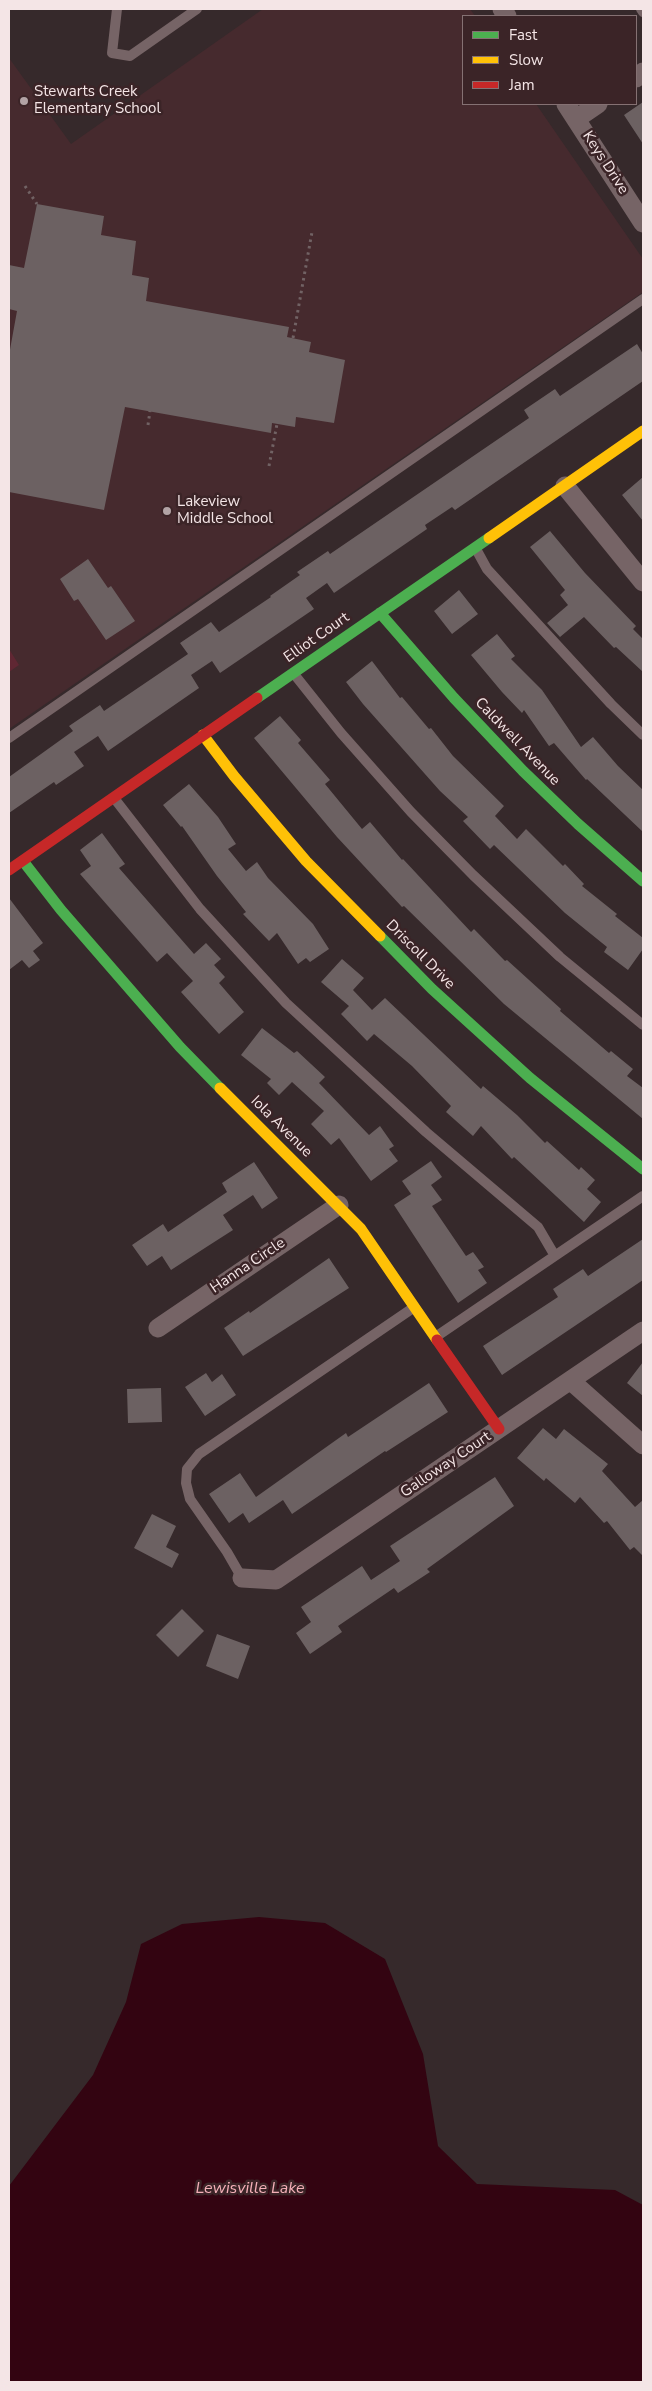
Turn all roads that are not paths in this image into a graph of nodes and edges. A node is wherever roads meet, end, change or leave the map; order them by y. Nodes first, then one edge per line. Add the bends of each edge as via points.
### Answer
1 (117, 9) edge
2 (196, 9) edge
3 (641, 9) edge
4 (643, 12) edge
5 (594, 105) edge
6 (571, 111) edge
7 (643, 223) edge
8 (643, 299) edge
9 (643, 431) edge
10 (565, 486) junction
11 (475, 548) junction
12 (643, 582) edge
13 (380, 613) junction
14 (293, 672) junction
15 (203, 735) junction
16 (643, 735) edge
17 (9, 738) edge
18 (114, 797) junction
19 (23, 861) junction
20 (9, 870) edge
21 (643, 881) edge
22 (643, 1025) edge
23 (643, 1168) edge
24 (643, 1196) edge
25 (339, 1205) junction
26 (556, 1256) junction
27 (416, 1306) junction
28 (158, 1328) dead end
29 (643, 1331) edge
30 (437, 1337) junction
31 (571, 1381) junction
32 (499, 1429) junction
33 (643, 1445) edge
34 (242, 1578) joint

1 - 2 lane via 112,53 130,56
3 - 4 lane
5 - 6 street
6 - 7 street, Keys Drive
8 - 17 lane
9 - 10 street, Elliot Court
10 - 11 street, Elliot Court
10 - 12 street
11 - 13 street, Elliot Court
11 - 16 lane via 487,570
13 - 14 street, Elliot Court
13 - 21 street, Caldwell Avenue via 523,771
14 - 15 street, Elliot Court
14 - 22 lane via 341,733 473,875 560,957
15 - 18 street, Elliot Court
15 - 23 street, Driscoll Drive via 306,861 432,989 530,1078
18 - 19 street, Elliot Court
18 - 26 lane via 200,909 286,1003 426,1132 538,1227
19 - 20 street, Elliot Court
19 - 25 street, Iola Avenue via 61,910 180,1047
24 - 26 lane
25 - 27 street, Iola Avenue via 361,1229
25 - 28 street, Hanna Circle
26 - 30 lane
27 - 30 street, Iola Avenue
27 - 34 lane via 199,1454 187,1469 190,1499
29 - 31 street, Galloway Court
30 - 32 street, Iola Avenue
31 - 32 street, Galloway Court
31 - 33 street
32 - 34 street, Galloway Court via 276,1580

